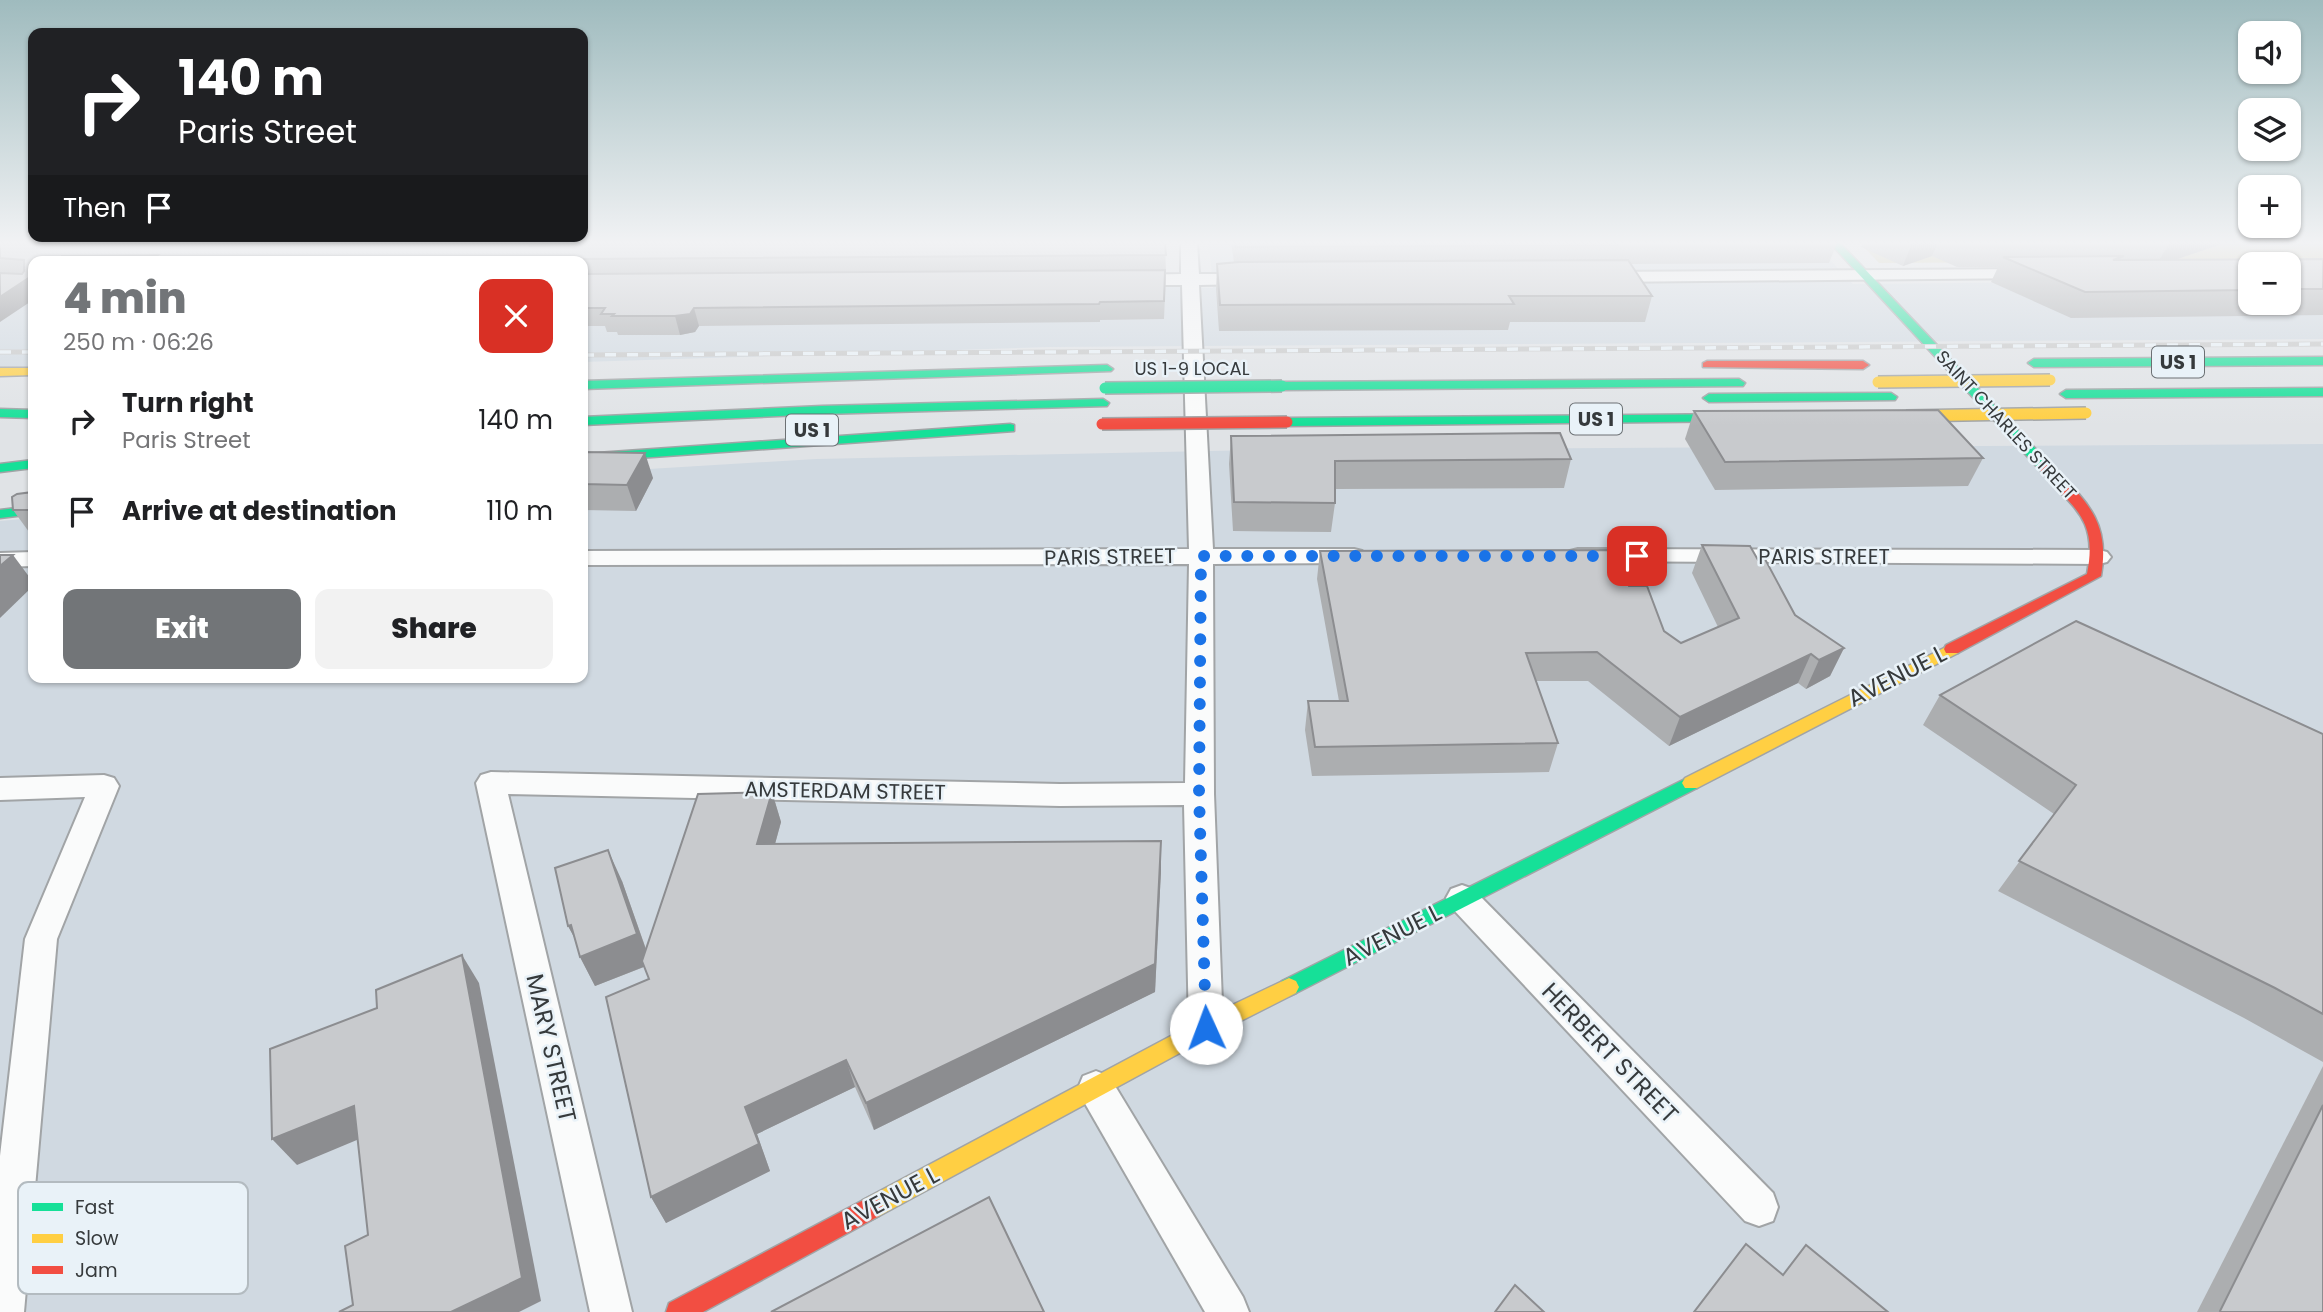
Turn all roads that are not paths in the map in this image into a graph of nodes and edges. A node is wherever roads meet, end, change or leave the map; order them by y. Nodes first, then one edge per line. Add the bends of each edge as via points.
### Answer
1 (1193, 304) edge
2 (1893, 304) edge
3 (2323, 360) edge
4 (2027, 363) dead end
5 (1928, 364) dead end
6 (1968, 364) dead end
7 (1869, 365) dead end
8 (1696, 366) dead end
9 (588, 369) edge
10 (1113, 369) dead end
11 (1173, 369) dead end
12 (1212, 369) dead end
13 (0, 372) edge
14 (28, 372) edge
15 (829, 376) junction
16 (2323, 378) edge
17 (588, 385) edge
18 (989, 389) dead end
19 (950, 390) dead end
20 (2323, 391) edge
21 (1283, 394) junction
22 (1104, 395) junction
23 (776, 396) dead end
24 (2093, 412) dead end
25 (0, 413) edge
26 (28, 414) edge
27 (1899, 416) edge
28 (1755, 417) edge
29 (588, 421) edge
30 (1096, 424) dead end
31 (595, 441) dead end
32 (588, 458) edge
33 (28, 465) edge
34 (0, 468) edge
35 (28, 511) edge
36 (0, 514) edge
37 (1201, 556) junction
38 (1381, 556) edge
39 (1560, 556) edge
40 (2099, 557) junction
41 (588, 558) edge
42 (0, 559) edge
43 (28, 559) edge
44 (491, 783) joint
45 (104, 786) joint
46 (0, 789) edge
47 (1199, 794) junction
48 (1462, 898) junction
49 (1206, 1028) junction
50 (1096, 1088) junction
51 (1759, 1206) dead end
52 (3, 1312) edge
53 (611, 1312) edge
54 (678, 1312) edge
55 (1228, 1312) edge

1 - 37 street
2 - 40 main road, SAINT CHARLES STREET via 2092,517
3 - 4 main road, US 1
5 - 6 main road
7 - 8 main road
9 - 15 main road via 754,369
10 - 15 main road
11 - 12 main road, US 1-9 LOCAL
13 - 14 main road
15 - 17 main road
16 - 21 main road, bridge
18 - 22 main road
19 - 23 main road
20 - 21 main road via 1891,397
21 - 22 main road, bridge
22 - 29 main road
24 - 27 main road, bridge
25 - 26 main road
28 - 30 main road, US 1, bridge
31 - 32 main road, US 1 via 1028,426
33 - 34 main road
35 - 36 main road
37 - 38 street, PARIS STREET
37 - 41 street, PARIS STREET
37 - 47 street
39 - 40 street, PARIS STREET
40 - 48 main road, AVENUE L via 2094,576
42 - 43 street
44 - 47 street, AMSTERDAM STREET
44 - 53 street, MARY STREET
45 - 46 street
45 - 52 street via 41,939
47 - 49 street
48 - 49 main road, AVENUE L
48 - 51 street, HERBERT STREET
49 - 50 main road, AVENUE L
50 - 54 main road, AVENUE L
50 - 55 street

